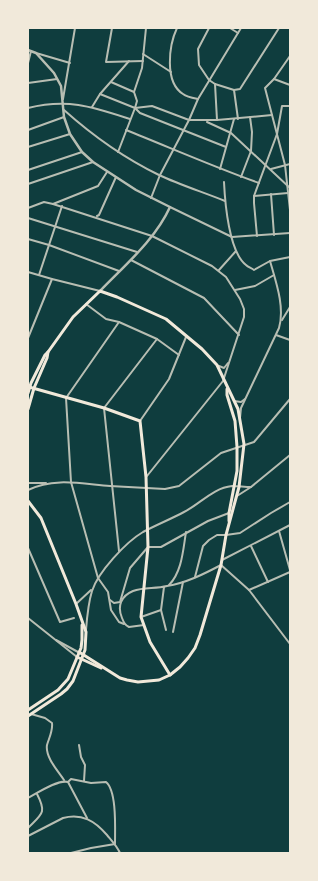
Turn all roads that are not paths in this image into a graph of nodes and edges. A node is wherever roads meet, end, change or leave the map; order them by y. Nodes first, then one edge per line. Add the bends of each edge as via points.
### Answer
1 (75, 28) edge
2 (112, 28) edge
3 (146, 28) edge
4 (177, 28) edge
5 (209, 28) edge
6 (230, 28) edge
7 (241, 28) edge
8 (279, 28) edge
9 (238, 33) junction
10 (29, 50) edge
11 (36, 53) junction
12 (143, 54) junction
13 (290, 56) edge
14 (129, 61) junction
15 (143, 61) junction
16 (28, 63) edge
17 (70, 63) junction
18 (171, 72) junction
19 (57, 79) junction
20 (274, 79) junction
21 (209, 80) junction
22 (111, 82) junction
23 (28, 83) edge
24 (215, 84) junction
25 (290, 85) edge
26 (234, 90) junction
27 (134, 92) junction
28 (100, 94) junction
29 (63, 99) junction
30 (198, 99) junction
31 (63, 103) junction
32 (290, 106) edge
33 (92, 107) junction
34 (28, 108) edge
35 (135, 108) junction
36 (64, 110) junction
37 (272, 115) junction
38 (64, 117) junction
39 (250, 117) junction
40 (131, 119) junction
41 (234, 119) junction
42 (238, 119) junction
43 (189, 120) junction
44 (217, 120) junction
45 (205, 121) junction
46 (28, 130) edge
47 (126, 130) junction
48 (183, 130) junction
49 (231, 133) junction
50 (70, 134) junction
51 (277, 134) junction
52 (28, 147) edge
53 (226, 147) junction
54 (174, 149) junction
55 (251, 151) junction
56 (82, 152) junction
57 (118, 152) junction
58 (93, 162) junction
59 (290, 164) edge
60 (267, 165) junction
61 (285, 165) junction
62 (220, 169) junction
63 (271, 169) junction
64 (28, 170) edge
65 (107, 172) junction
66 (160, 175) junction
67 (116, 176) junction
68 (241, 177) junction
69 (224, 182) dead end
70 (259, 183) junction
71 (28, 184) edge
72 (287, 186) junction
73 (290, 188) edge
74 (288, 192) junction
75 (271, 194) junction
76 (254, 196) junction
77 (151, 198) junction
78 (224, 201) junction
79 (53, 204) junction
80 (62, 206) junction
81 (170, 207) junction
82 (28, 208) edge
83 (290, 210) edge
84 (96, 217) junction
85 (28, 218) edge
86 (55, 227) junction
87 (290, 233) edge
88 (274, 235) junction
89 (152, 236) junction
90 (257, 236) junction
91 (232, 237) junction
92 (28, 239) edge
93 (49, 245) junction
94 (236, 251) junction
95 (137, 252) junction
96 (290, 256) edge
97 (130, 260) junction
98 (270, 261) junction
99 (219, 270) junction
100 (119, 271) junction
101 (28, 272) edge
102 (39, 275) junction
103 (274, 275) junction
104 (52, 279) junction
105 (100, 290) junction
106 (234, 290) junction
107 (86, 303) junction
108 (290, 307) edge
109 (282, 320) junction
110 (119, 322) junction
111 (239, 335) junction
112 (276, 335) junction
113 (187, 336) junction
114 (28, 338) edge
115 (157, 339) junction
116 (290, 340) edge
117 (48, 352) junction
118 (179, 355) junction
119 (231, 359) junction
120 (217, 365) junction
121 (223, 381) junction
122 (29, 387) edge
123 (34, 388) junction
124 (227, 389) junction
125 (28, 393) edge
126 (66, 398) junction
127 (246, 398) junction
128 (290, 399) edge
129 (234, 401) junction
130 (104, 408) junction
131 (28, 409) edge
132 (240, 419) junction
133 (140, 421) junction
134 (244, 444) junction
135 (237, 447) junction
136 (290, 456) edge
137 (146, 477) junction
138 (71, 482) junction
139 (28, 483) edge
140 (51, 483) junction
141 (112, 486) junction
142 (234, 486) junction
143 (239, 487) junction
144 (250, 487) junction
145 (146, 488) junction
146 (28, 490) edge
147 (237, 496) junction
148 (28, 501) edge
149 (290, 502) edge
150 (229, 513) junction
151 (229, 524) junction
152 (290, 525) edge
153 (147, 530) junction
154 (279, 531) junction
155 (186, 532) junction
156 (226, 535) junction
157 (251, 546) junction
158 (148, 547) junction
159 (28, 548) edge
160 (119, 551) junction
161 (222, 560) junction
162 (221, 565) junction
163 (290, 571) edge
164 (195, 577) junction
165 (98, 578) junction
166 (183, 582) junction
167 (268, 582) junction
168 (168, 586) junction
169 (164, 587) junction
170 (144, 588) junction
171 (92, 589) junction
172 (249, 590) junction
173 (110, 599) junction
174 (120, 602) junction
175 (76, 604) junction
176 (161, 610) junction
177 (141, 617) junction
178 (28, 618) edge
179 (74, 618) dead end
180 (82, 621) junction
181 (124, 624) junction
182 (144, 625) junction
183 (166, 630) dead end
184 (86, 632) junction
185 (173, 632) dead end
186 (51, 638) junction
187 (290, 644) edge
188 (79, 652) junction
189 (84, 655) junction
190 (77, 658) junction
191 (82, 660) junction
192 (103, 668) junction
193 (170, 675) junction
194 (28, 710) edge
195 (30, 715) edge
196 (80, 745) dead end
197 (64, 780) junction
198 (68, 782) junction
199 (84, 782) junction
200 (37, 794) junction
201 (28, 798) edge
202 (86, 818) junction
203 (28, 828) edge
204 (28, 836) edge
205 (116, 844) junction
206 (71, 853) edge
207 (120, 853) edge

1 - 17 street
2 - 14 street via 106,62
3 - 12 street
4 - 18 street via 170,46
5 - 21 street via 198,49 199,64
6 - 9 street
7 - 9 street
8 - 26 street via 240,89
9 - 21 street
10 - 11 street
10 - 16 street
11 - 17 street
11 - 19 street
12 - 15 street
12 - 18 street
13 - 20 street
14 - 15 street
14 - 22 street
15 - 27 street
17 - 29 street
18 - 30 street via 178,89 183,94
19 - 23 street
19 - 29 street
20 - 25 street
20 - 37 street via 265,88
21 - 24 street
21 - 30 street
22 - 27 street
22 - 28 street
24 - 26 street
24 - 44 street
26 - 42 street
27 - 35 street
28 - 33 street
28 - 35 street
29 - 31 street
30 - 43 street
31 - 33 street
31 - 34 street
31 - 36 street
32 - 51 street via 282,106
33 - 40 street
35 - 40 street
35 - 43 street via 152,106
35 - 48 street via 140,113
36 - 38 street
36 - 57 street via 89,132
37 - 39 street
37 - 51 street
38 - 46 street
38 - 50 street
39 - 42 street
39 - 55 street
40 - 47 street
41 - 42 street
41 - 44 street
41 - 49 street
43 - 45 street
43 - 48 street
44 - 45 street
45 - 49 street
47 - 54 street
47 - 57 street
48 - 53 street
48 - 54 street
49 - 53 street
49 - 55 street
50 - 52 street
50 - 56 street
51 - 60 street
51 - 61 street
53 - 62 street
54 - 62 street
54 - 66 street
55 - 60 street
55 - 68 street
56 - 58 street
56 - 64 street
57 - 66 street
58 - 65 street
58 - 71 street
59 - 61 street
60 - 63 street
60 - 70 street
61 - 63 street
61 - 72 street
62 - 68 street
63 - 72 street
65 - 67 street
65 - 79 street via 98,186
66 - 77 street
66 - 78 street
67 - 77 street
67 - 84 street
68 - 70 street
69 - 78 street
70 - 76 street
72 - 73 street
72 - 74 street
74 - 75 street
74 - 83 street
75 - 76 street
75 - 88 street
76 - 90 street
77 - 81 street
78 - 91 street
79 - 80 street
79 - 82 street via 44,202
80 - 84 street
80 - 86 street
81 - 89 street
81 - 91 street
84 - 89 street
85 - 86 street
86 - 93 street
86 - 95 street
87 - 88 street
88 - 90 street
89 - 95 street
89 - 99 street
90 - 91 street
91 - 94 street
92 - 93 street
93 - 100 street
93 - 102 street
94 - 98 street via 245,265 254,270
94 - 99 street
95 - 97 street
96 - 98 street
97 - 100 street
97 - 111 street via 204,298
98 - 103 street
99 - 106 street
100 - 105 street
101 - 102 street
102 - 104 street
103 - 106 street via 255,286
103 - 109 street
104 - 105 street
104 - 114 street
105 - 107 main road
105 - 113 main road via 166,319
106 - 111 street via 244,309
107 - 110 street via 106,319
107 - 117 main road
108 - 109 street
109 - 112 street
110 - 115 street
110 - 126 street
111 - 119 street
112 - 116 street
112 - 127 street
113 - 118 street
113 - 120 main road
115 - 118 street
115 - 130 street
117 - 122 main road via 44,355
117 - 123 main road
118 - 133 street via 169,379
119 - 120 street via 224,368
119 - 121 street
120 - 121 main road
121 - 124 main road
121 - 137 street
122 - 123 main road
122 - 125 main road
123 - 126 main road
123 - 131 main road
124 - 129 main road
124 - 135 main road via 235,421
126 - 130 main road
126 - 138 street
127 - 129 street via 241,402
127 - 132 street via 241,408
128 - 134 street via 254,442
129 - 132 main road
130 - 133 main road
130 - 141 street
132 - 134 main road
133 - 137 main road
134 - 135 street
134 - 143 main road
135 - 142 main road
135 - 145 street via 221,453 179,486 165,489
136 - 144 street
137 - 145 main road
138 - 140 street
138 - 141 street
138 - 165 street
139 - 140 street
140 - 146 street via 37,485
141 - 145 street
141 - 160 street
142 - 143 street
142 - 150 main road
142 - 153 street via 214,492 187,511
143 - 144 street
143 - 147 main road
144 - 147 street
145 - 153 main road
147 - 151 main road
148 - 175 main road via 41,518
149 - 156 street via 240,533
150 - 151 main road
150 - 155 street
151 - 156 main road
152 - 154 street
153 - 158 main road
153 - 160 street
154 - 157 street
154 - 163 street
155 - 158 street via 161,547
155 - 168 street via 178,572
156 - 161 main road
156 - 164 street via 217,535 203,546
157 - 161 street
157 - 167 street
158 - 170 main road
158 - 174 street via 130,568
159 - 179 street via 60,622
160 - 165 street
161 - 162 main road
162 - 164 street
162 - 172 street
162 - 193 main road via 195,648 184,663
163 - 167 street
164 - 166 street
165 - 171 street
165 - 173 street
166 - 168 street
166 - 185 street
167 - 172 street
168 - 169 street
169 - 170 street
169 - 176 street
170 - 174 street via 132,592
170 - 177 main road
171 - 175 street
171 - 184 street
172 - 187 street
173 - 174 street via 114,603
173 - 181 street via 111,610 119,622
174 - 181 street via 120,614
175 - 180 main road
176 - 177 street
176 - 183 street
177 - 182 main road
178 - 186 street
180 - 184 main road
180 - 188 main road
181 - 182 street via 129,627
182 - 193 main road via 150,642
184 - 189 main road
186 - 188 street
186 - 190 street
188 - 189 main road
188 - 190 main road
189 - 191 main road
189 - 192 main road
190 - 191 main road
190 - 194 main road via 63,686
191 - 192 main road
191 - 195 main road via 67,689
192 - 193 main road via 132,682 154,681
195 - 197 street via 50,720 52,723 48,755
196 - 199 street via 79,752 85,765
197 - 198 street
197 - 200 street
198 - 199 street via 71,779
198 - 202 street
199 - 205 street via 106,782 110,786
200 - 201 street
200 - 203 street via 43,809
202 - 204 street via 64,818
202 - 205 street via 100,827
205 - 206 street
205 - 207 street

